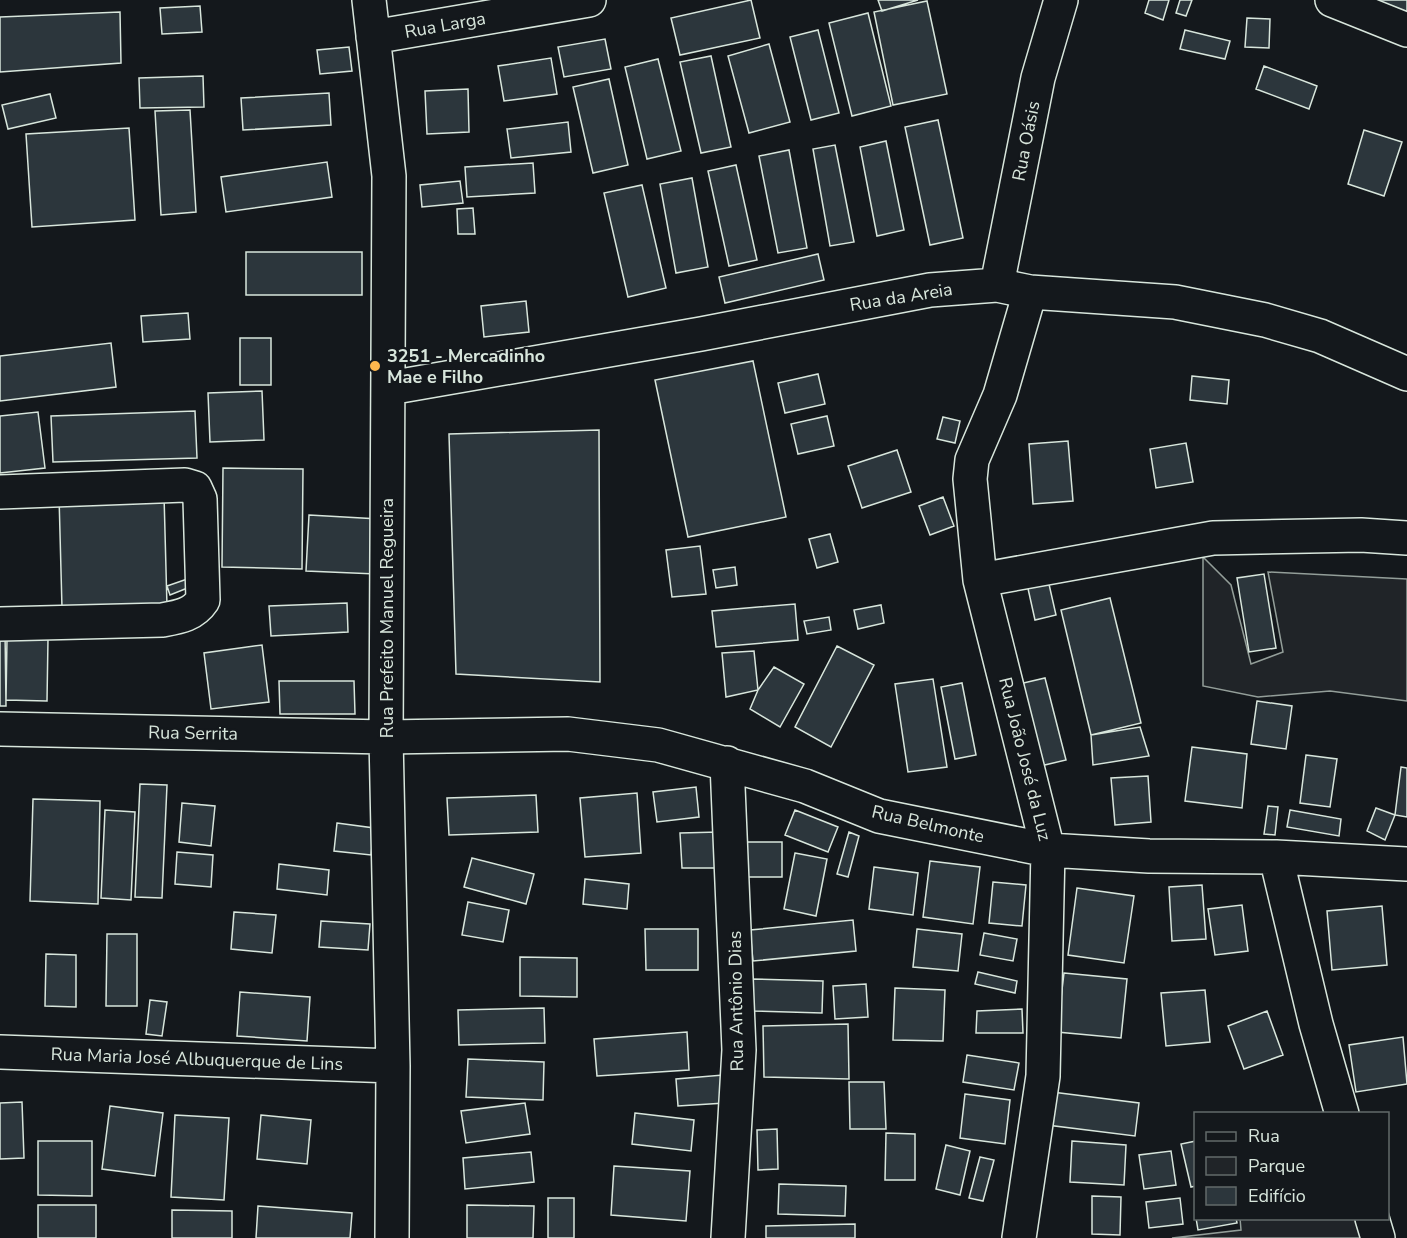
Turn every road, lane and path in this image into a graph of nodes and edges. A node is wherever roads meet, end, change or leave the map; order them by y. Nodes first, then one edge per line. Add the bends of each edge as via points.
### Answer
1 (369, 0) edge
2 (589, 0) edge
3 (1061, 0) edge
4 (1332, 0) edge
5 (1407, 30) edge
6 (373, 37) junction
7 (997, 285) junction
8 (1030, 292) junction
9 (1407, 374) edge
10 (389, 388) junction
11 (0, 492) edge
12 (1407, 538) edge
13 (980, 580) junction
14 (0, 624) edge
15 (0, 729) edge
16 (386, 737) junction
17 (728, 763) junction
18 (1048, 850) junction
19 (1276, 857) junction
20 (1407, 864) edge
21 (0, 1052) edge
22 (393, 1066) junction
23 (1342, 1112) edge
24 (1373, 1220) edge
25 (392, 1238) edge
26 (728, 1238) edge
27 (1019, 1238) edge
28 (1378, 1238) edge

1 - 6 street, Rua Prefeito Manuel Regueira
2 - 6 street, Rua Larga
3 - 7 street, Rua Oásis via 1038,78
4 - 5 street
6 - 10 street, Rua Prefeito Manuel Regueira via 389,176
7 - 8 street, Rua da Areia
7 - 10 street, Rua da Areia via 930,290
8 - 9 street, Rua da Areia via 1174,302 1265,320 1320,336
8 - 13 street, Rua João José da Luz via 1000,395 972,460 970,495
10 - 16 street, Rua Prefeito Manuel Regueira
11 - 14 street via 185,485 195,488 200,498 203,600 197,609 182,617 162,620
12 - 13 street via 1213,538
13 - 18 street, Rua João José da Luz
15 - 16 street, Rua Serrita
16 - 17 street, Rua Belmonte via 568,734 658,745
16 - 22 street, Rua Prefeito Manuel Regueira
17 - 18 street, Rua Belmonte via 805,786 879,816
17 - 26 street, Rua Antônio Dias via 739,1050
18 - 19 street, Rua Belmonte
18 - 27 street, Rua João José da Luz via 1042,1076
19 - 20 street, Rua Belmonte
19 - 23 street
21 - 22 street, Rua Maria José Albuquerque de Lins
22 - 25 street, Rua Prefeito Manuel Regueira
24 - 28 street

